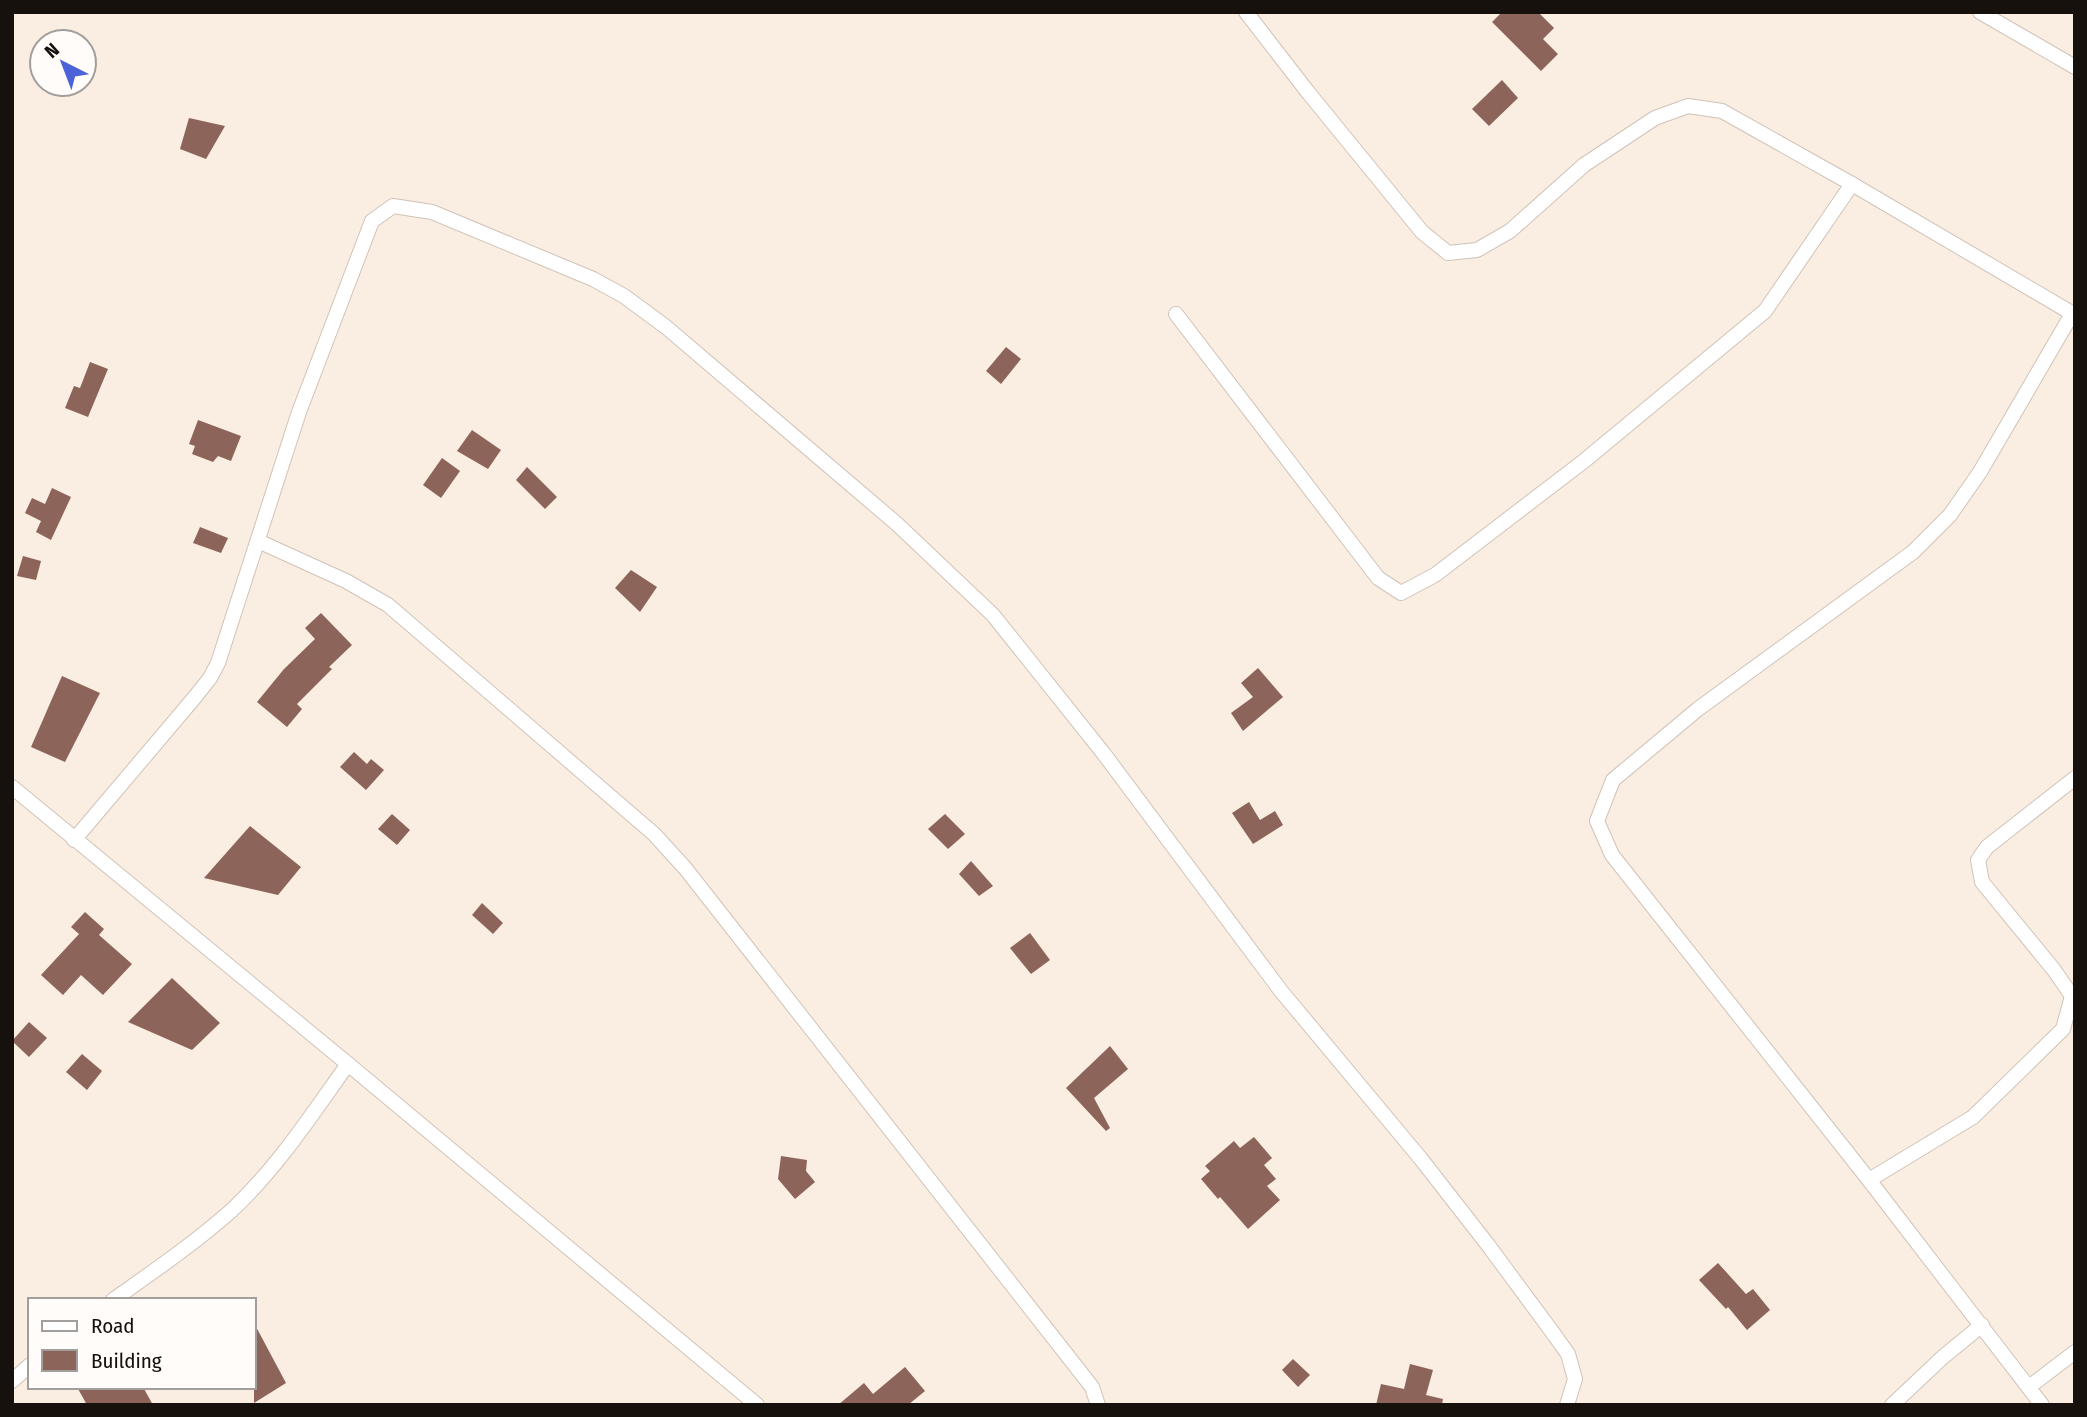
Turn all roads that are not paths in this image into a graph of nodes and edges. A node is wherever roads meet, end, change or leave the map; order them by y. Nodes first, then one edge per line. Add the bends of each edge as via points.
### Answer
1 (1246, 12) edge
2 (1988, 14) edge
3 (2075, 67) edge
4 (1852, 184) junction
5 (1176, 314) dead end
6 (2074, 314) edge
7 (258, 541) junction
8 (2075, 778) edge
9 (12, 787) edge
10 (74, 840) junction
11 (348, 1064) junction
12 (1869, 1181) junction
13 (116, 1298) edge
14 (1982, 1325) junction
15 (2075, 1352) edge
16 (28, 1367) edge
17 (12, 1381) edge
18 (2029, 1387) junction
19 (757, 1405) edge
20 (1098, 1405) edge
21 (1567, 1405) edge
22 (1892, 1405) edge
23 (2042, 1405) edge

1 - 4 street via 1422,232 1448,253 1477,250 1510,231 1584,165 1656,118 1688,106 1722,110
2 - 3 street
4 - 5 street via 1765,311 1584,461 1435,575 1401,593 1378,578
4 - 6 street
6 - 12 street via 1950,515 1913,552 1699,709 1613,780 1597,821 1612,855
7 - 10 street via 210,678
7 - 20 street via 388,605 654,834 1091,1387
7 - 21 street via 299,412 372,220 393,206 432,212 624,296 897,524 993,615 1104,754 1281,992 1421,1159 1553,1333 1568,1354 1575,1380
8 - 12 street via 1987,847 1978,860 1982,882 2072,996 2063,1029 1973,1117
9 - 10 street
10 - 11 street
11 - 13 street via 282,1156 233,1209
11 - 19 street
12 - 14 street
14 - 18 street
14 - 22 street
15 - 18 street
16 - 17 street
18 - 23 street

